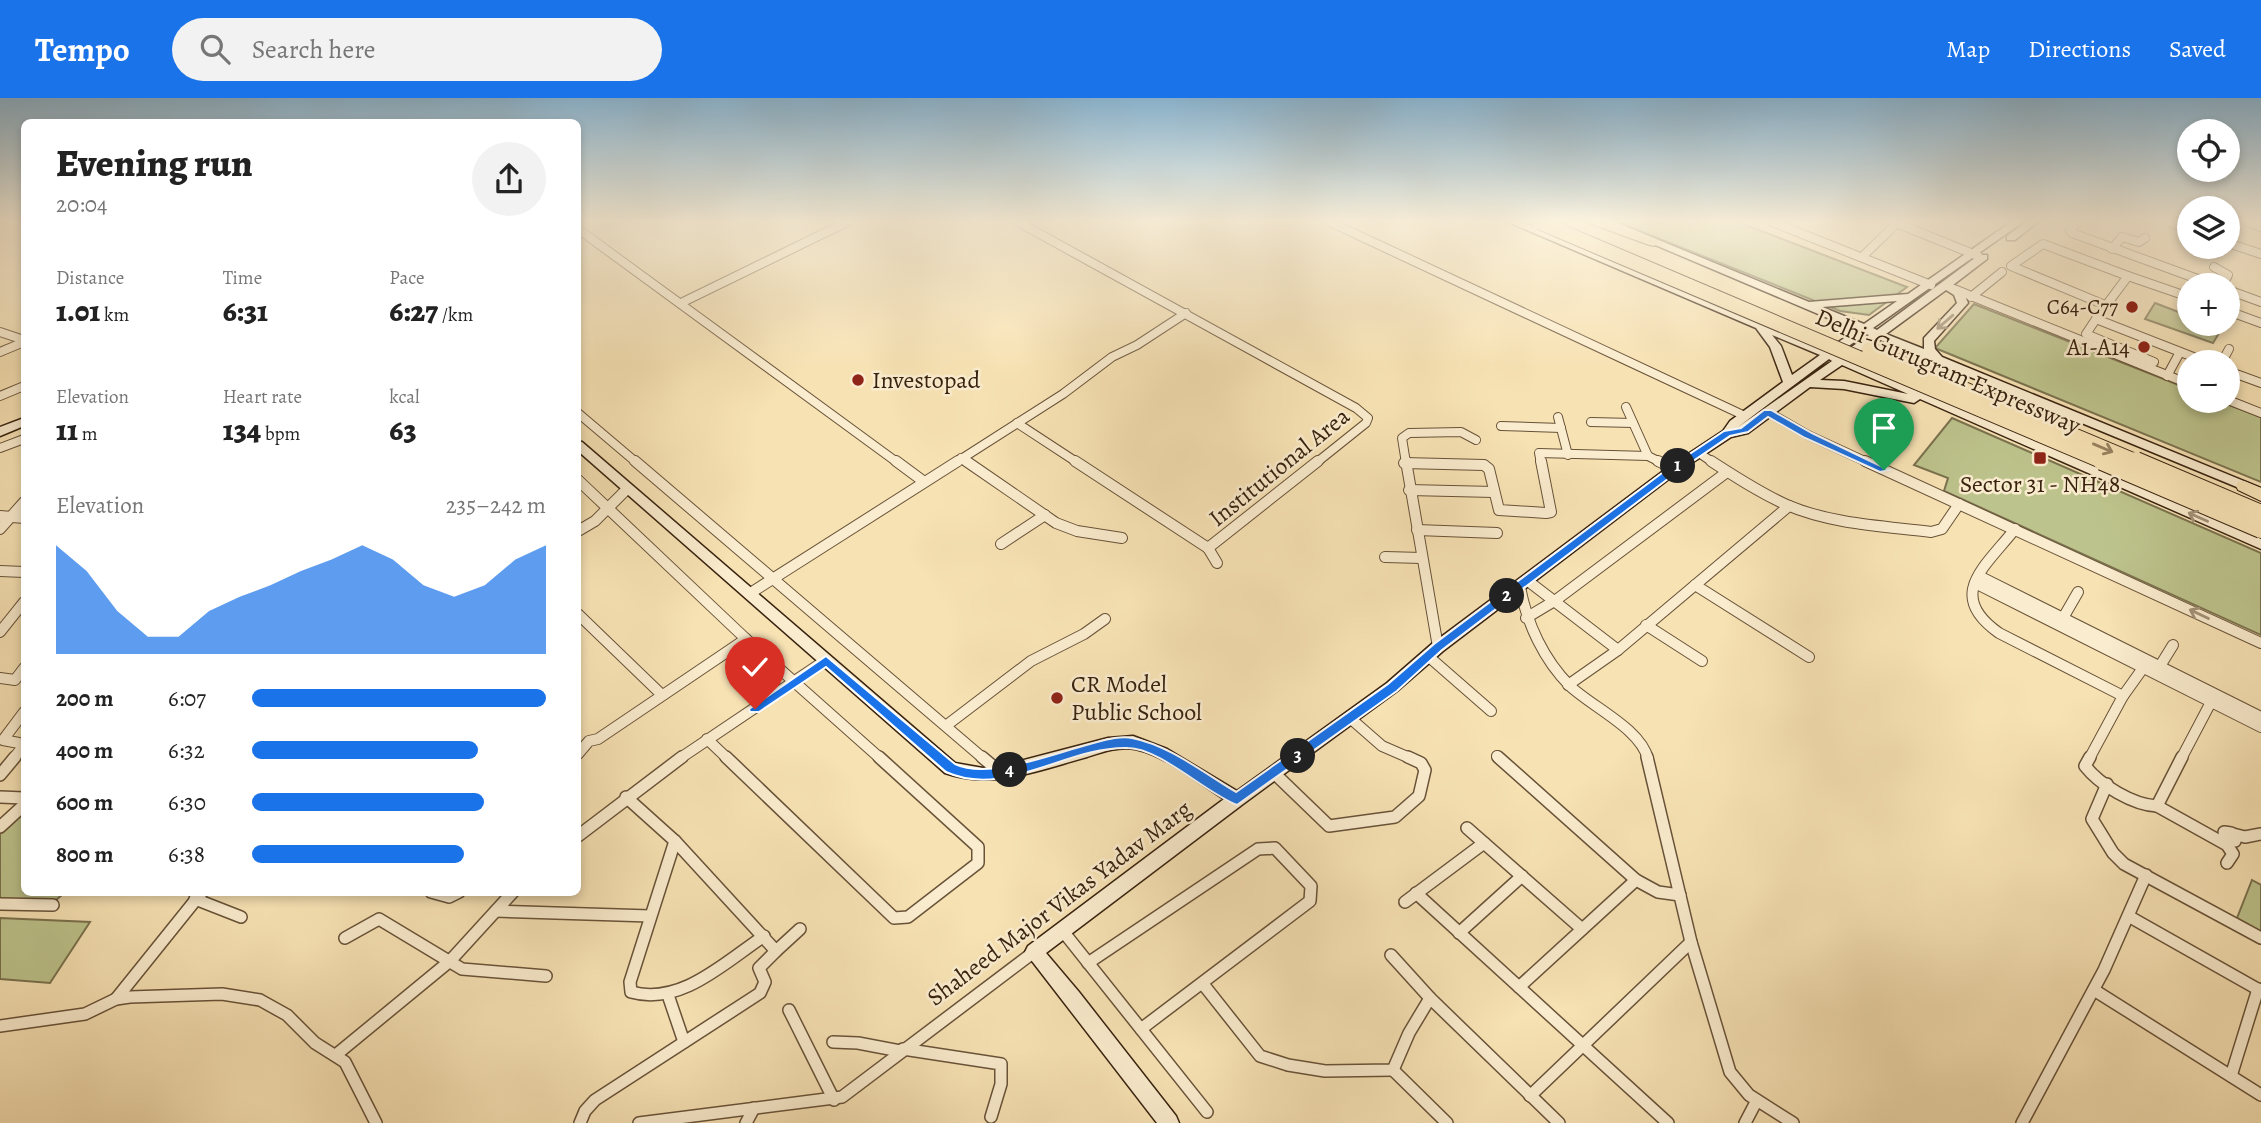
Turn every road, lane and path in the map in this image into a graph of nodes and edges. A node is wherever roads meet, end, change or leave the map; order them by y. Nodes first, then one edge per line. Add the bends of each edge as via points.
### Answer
1 (635, 270) edge
2 (749, 270) edge
3 (1106, 270) edge
4 (1432, 270) edge
5 (1627, 270) edge
6 (1651, 270) edge
7 (1680, 270) edge
8 (1722, 270) edge
9 (1894, 270) edge
10 (1956, 270) edge
11 (1964, 270) edge
12 (2018, 270) edge
13 (2112, 270) edge
14 (2002, 272) dead end
15 (2128, 276) junction
16 (1931, 285) junction
17 (1947, 286) junction
18 (2177, 294) edge
19 (2240, 294) edge
20 (1913, 297) junction
21 (1971, 297) junction
22 (2261, 302) edge
23 (681, 303) junction
24 (1809, 305) junction
25 (2105, 305) junction
26 (1186, 313) junction
27 (2240, 315) edge
28 (1842, 319) junction
29 (2096, 319) junction
30 (1887, 320) junction
31 (2261, 323) edge
32 (1756, 324) junction
33 (1871, 331) junction
34 (0, 332) edge
35 (21, 340) edge
36 (21, 342) edge
37 (1799, 342) junction
38 (1917, 350) junction
39 (2177, 351) edge
40 (0, 352) edge
41 (1829, 355) junction
42 (1841, 360) junction
43 (1942, 360) junction
44 (2154, 362) dead end
45 (2177, 364) edge
46 (1817, 369) junction
47 (2168, 374) junction
48 (2240, 375) edge
49 (1877, 376) junction
50 (2177, 378) edge
51 (1789, 383) junction
52 (1808, 383) junction
53 (2261, 383) edge
54 (21, 387) edge
55 (0, 396) edge
56 (1943, 405) junction
57 (2240, 405) edge
58 (1626, 407) dead end
59 (1768, 412) junction
60 (2261, 413) edge
61 (21, 414) edge
62 (581, 416) edge
63 (1745, 416) junction
64 (1558, 417) dead end
65 (1591, 422) dead end
66 (0, 423) edge
67 (21, 423) edge
68 (1017, 423) junction
69 (1633, 423) junction
70 (1501, 426) dead end
71 (1561, 428) junction
72 (0, 432) edge
73 (1727, 434) junction
74 (21, 440) edge
75 (1476, 440) dead end
76 (0, 448) edge
77 (581, 452) edge
78 (1699, 453) junction
79 (1568, 455) junction
80 (1648, 456) junction
81 (961, 458) junction
82 (1404, 463) junction
83 (1674, 469) junction
84 (1727, 472) junction
85 (923, 481) junction
86 (581, 483) edge
87 (2244, 486) joint
88 (627, 489) junction
89 (1409, 490) junction
90 (1494, 492) junction
91 (2261, 494) edge
92 (1959, 504) junction
93 (21, 506) edge
94 (1789, 506) junction
95 (607, 509) junction
96 (2261, 514) edge
97 (1045, 515) junction
98 (0, 516) edge
99 (12, 517) junction
100 (21, 517) edge
101 (0, 529) edge
102 (2015, 529) junction
103 (2261, 529) edge
104 (581, 530) edge
105 (1417, 530) junction
106 (1497, 533) dead end
107 (1122, 538) dead end
108 (1001, 544) dead end
109 (2261, 544) edge
110 (1208, 548) junction
111 (1385, 557) dead end
112 (1422, 558) junction
113 (1217, 563) dead end
114 (0, 571) edge
115 (21, 572) edge
116 (772, 578) junction
117 (1977, 580) junction
118 (1524, 584) junction
119 (1695, 585) junction
120 (2078, 592) dead end
121 (749, 594) junction
122 (1556, 600) junction
123 (21, 607) edge
124 (581, 617) edge
125 (1526, 618) junction
126 (2063, 618) junction
127 (1105, 619) dead end
128 (1646, 625) junction
129 (0, 632) edge
130 (746, 639) junction
131 (2261, 643) edge
132 (2173, 645) dead end
133 (1618, 650) junction
134 (1433, 651) junction
135 (1809, 657) dead end
136 (826, 660) junction
137 (1702, 661) dead end
138 (2160, 666) junction
139 (2143, 668) junction
140 (21, 672) edge
141 (0, 678) edge
142 (795, 681) junction
143 (1568, 685) junction
144 (662, 695) junction
145 (2123, 696) junction
146 (2211, 702) junction
147 (1491, 711) dead end
148 (21, 716) edge
149 (2261, 717) edge
150 (1350, 718) junction
151 (947, 725) junction
152 (2261, 727) edge
153 (707, 739) junction
154 (21, 746) edge
155 (21, 749) edge
156 (581, 750) edge
157 (1497, 755) dead end
158 (1274, 772) junction
159 (1001, 773) junction
160 (0, 775) edge
161 (2107, 784) junction
162 (0, 797) edge
163 (626, 797) junction
164 (21, 798) edge
165 (1237, 799) junction
166 (2157, 806) junction
167 (21, 808) edge
168 (0, 827) edge
169 (1467, 828) dead end
170 (581, 834) edge
171 (2261, 834) edge
172 (2229, 840) junction
173 (675, 841) junction
174 (1484, 843) junction
175 (2227, 863) dead end
176 (2146, 875) junction
177 (1522, 876) junction
178 (1636, 880) junction
179 (1416, 893) junction
180 (1679, 895) junction
181 (198, 896) edge
182 (509, 896) edge
183 (1405, 902) dead end
184 (0, 904) edge
185 (53, 905) dead end
186 (496, 911) junction
187 (650, 916) junction
188 (2130, 916) junction
189 (241, 917) dead end
190 (800, 929) dead end
191 (1582, 929) junction
192 (1062, 930) junction
193 (1459, 933) junction
194 (764, 936) junction
195 (345, 937) dead end
196 (2261, 938) edge
197 (1691, 942) junction
198 (776, 951) junction
199 (1034, 952) junction
200 (1391, 955) dead end
201 (450, 961) junction
202 (1088, 963) junction
203 (546, 976) dead end
204 (1203, 984) junction
205 (1518, 987) junction
206 (2094, 990) junction
207 (2259, 990) edge
208 (668, 995) junction
209 (1430, 998) junction
210 (116, 999) junction
211 (789, 1010) dead end
212 (6, 1025) edge
213 (1141, 1029) junction
214 (0, 1036) edge
215 (684, 1042) junction
216 (833, 1042) dead end
217 (1582, 1045) junction
218 (901, 1050) junction
219 (337, 1054) junction
220 (1393, 1070) junction
221 (2231, 1076) junction
222 (2261, 1095) edge
223 (1530, 1096) junction
224 (834, 1100) junction
225 (1756, 1102) junction
226 (754, 1108) junction
227 (1207, 1112) dead end
228 (991, 1118) dead end
229 (376, 1123) edge
230 (580, 1123) edge
231 (639, 1123) edge
232 (746, 1123) edge
233 (1169, 1123) edge
234 (1447, 1123) edge
235 (1559, 1123) edge
236 (1668, 1123) edge
237 (1745, 1123) edge
238 (1793, 1123) edge
239 (2022, 1123) edge

1 - 23 street
2 - 23 street
3 - 26 street, Institutional Area
4 - 63 street
5 - 32 main road
6 - 103 highway, Delhi-Gurugram Expressway, bridge
7 -> 96 highway, Delhi-Gurugram Expressway, bridge
8 - 24 main road
9 - 16 street
10 - 16 main road, Shaheed Major Vikas Yadav Marg
11 - 17 main road, Shaheed Major Vikas Yadav Marg
12 - 25 street
13 - 15 street
14 - 21 street
15 - 18 street
15 - 25 street
16 - 20 main road, Shaheed Major Vikas Yadav Marg
17 - 21 street
17 - 30 main road, Shaheed Major Vikas Yadav Marg
17 -> 43 main road via 1959,293 1963,303 1928,340 1930,350
19 - 22 street
20 - 24 main road
20 - 30 main road, Shaheed Major Vikas Yadav Marg
21 - 47 street
23 - 85 street
24 - 28 main road
25 - 29 street
26 - 68 street via 1112,356
26 - 110 street, Institutional Area via 1368,418
27 - 31 street
28 - 30 main road
28 - 33 main road
29 - 39 street
29 - 44 street via 2086,334
30 - 33 main road, Shaheed Major Vikas Yadav Marg
30 - 38 main road
32 - 37 main road
32 - 51 main road via 1776,348
33 - 38 main road
33 - 41 main road, Shaheed Major Vikas Yadav Marg
33 - 42 main road, Shaheed Major Vikas Yadav Marg
34 - 35 street
36 - 40 street
37 - 41 main road
37 - 46 main road
38 - 43 main road
41 - 42 main road
41 - 46 main road, Shaheed Major Vikas Yadav Marg
42 - 46 main road, Shaheed Major Vikas Yadav Marg
42 - 49 main road
43 - 87 main road
45 - 47 street
46 - 49 main road
46 - 51 main road, Shaheed Major Vikas Yadav Marg
46 - 52 main road, Shaheed Major Vikas Yadav Marg
47 - 50 street
48 - 53 street
49 - 56 main road
51 - 63 main road, Shaheed Major Vikas Yadav Marg
52 - 56 main road via 1844,385
52 - 59 main road, Shaheed Major Vikas Yadav Marg
54 - 55 street
109 -> 56 main road
57 - 60 street
58 - 69 street
59 - 73 main road, Shaheed Major Vikas Yadav Marg via 1744,430
59 - 92 street
61 - 66 main road
62 - 116 street
63 - 73 main road, Shaheed Major Vikas Yadav Marg
64 - 71 street
65 - 69 street
67 - 72 main road
68 - 81 street
68 - 110 street, Institutional Area
69 - 80 street
70 - 71 street
71 - 79 street
73 - 78 main road, Shaheed Major Vikas Yadav Marg
74 - 76 street
75 - 82 street via 1461,432 1404,434
77 - 88 main road
78 - 83 main road, Shaheed Major Vikas Yadav Marg
78 - 84 street
79 - 80 street
79 - 90 street via 1538,455 1549,513 1499,510
80 - 83 street
81 - 85 street
81 - 97 street
82 - 89 street
82 - 90 street via 1484,464
83 - 118 main road, Shaheed Major Vikas Yadav Marg
84 - 94 street
84 - 122 street
85 - 116 street
86 - 95 street
87 - 91 highway
88 - 95 street
88 - 121 main road
89 - 90 street
89 - 105 street
92 - 94 street via 1942,529 1931,532 1849,522
92 - 102 street
93 - 99 street
94 - 119 street
95 - 104 street
95 - 130 street
97 - 107 street via 1067,527
97 - 108 street
98 - 99 street
99 - 100 street
99 - 101 street
102 - 117 street
131 -> 102 street
105 - 106 street
105 - 112 street
110 - 113 street
111 - 112 street
112 - 134 street
114 - 115 street
116 - 121 street
116 - 151 street
117 - 126 street
117 - 139 street
117 - 145 street via 1968,601 1986,626
118 - 122 street
118 - 125 street
118 - 134 main road, Shaheed Major Vikas Yadav Marg
119 - 128 street
119 - 135 street
120 - 126 street
121 - 136 main road
122 - 125 street
122 - 133 street
123 - 129 street
124 - 144 street
125 - 143 street
126 - 138 street
127 - 151 street via 1031,661
128 - 133 street
128 - 137 street
130 - 142 street
130 - 144 street
132 - 138 street
133 - 143 street
134 - 147 street
134 - 150 main road, Shaheed Major Vikas Yadav Marg
136 - 142 street
136 - 159 main road via 950,768 965,775
138 - 149 street
139 - 145 street
139 - 146 street
140 - 141 street via 15,680
142 - 153 street
142 - 153 street via 978,847 978,863 908,916 888,915
143 - 180 street via 1628,730 1646,752
144 - 156 street
145 - 161 street via 2085,766
146 - 152 street
146 - 166 street
148 - 154 street via 3,740
150 - 158 main road, Shaheed Major Vikas Yadav Marg
150 - 158 street via 1382,746 1421,763 1425,770 1419,796 1395,817 1329,826
151 - 159 street
153 - 163 street
155 - 160 street
157 - 178 street
158 - 165 main road, Shaheed Major Vikas Yadav Marg
159 - 165 main road via 1130,742 1156,751
161 - 166 street via 2146,806
161 - 176 street via 2092,815 2093,824 2118,859
162 - 164 street
163 - 170 street
163 - 173 street
165 - 192 main road, Shaheed Major Vikas Yadav Marg
166 - 172 street
167 - 168 street
169 - 174 street
171 - 172 street
172 - 175 street via 2233,854
173 - 187 street
173 - 194 street
174 - 177 street
174 - 179 street
176 - 188 street
176 - 196 street
177 - 191 street
177 - 193 street
178 - 180 street via 1658,892
178 - 191 street
179 - 183 street
179 - 193 street
180 - 197 street
181 - 189 street
181 - 210 street
182 - 186 street
184 - 185 street
186 - 187 street
186 - 201 street
187 - 208 street via 631,992
188 - 206 street
188 - 207 street
190 - 198 street
191 - 205 street
192 - 199 main road, Shaheed Major Vikas Yadav Marg
192 - 202 street
193 - 205 street
194 - 198 street
194 - 208 street via 693,984
195 - 201 street via 379,919
197 - 217 street
197 - 225 street via 1730,1072
198 - 215 street via 759,968 765,982 760,993
199 - 218 street, Shaheed Major Vikas Yadav Marg
199 - 233 main road
200 - 209 street
201 - 203 street via 474,972
201 - 219 street
202 - 204 street via 1258,849 1275,848 1311,886 1310,901
202 - 213 street
204 - 213 street
204 - 220 street via 1260,1056 1291,1066
205 - 217 street
206 - 221 street
206 - 239 street
207 - 221 street
208 - 215 street
209 - 220 street
209 - 223 street
210 - 212 street via 85,1014
210 - 219 street via 244,996 287,1015 315,1043
211 - 224 street
212 - 214 street
213 - 227 street
215 - 230 street via 590,1104
216 - 218 street
217 - 223 street
217 - 236 street
218 - 224 street, Shaheed Major Vikas Yadav Marg
218 - 228 street via 1002,1064
219 - 229 street
220 - 234 street
221 - 222 street
223 - 235 street
224 - 226 street, Shaheed Major Vikas Yadav Marg
225 - 237 street
225 - 238 street
226 - 231 street, Shaheed Major Vikas Yadav Marg
226 - 232 street

